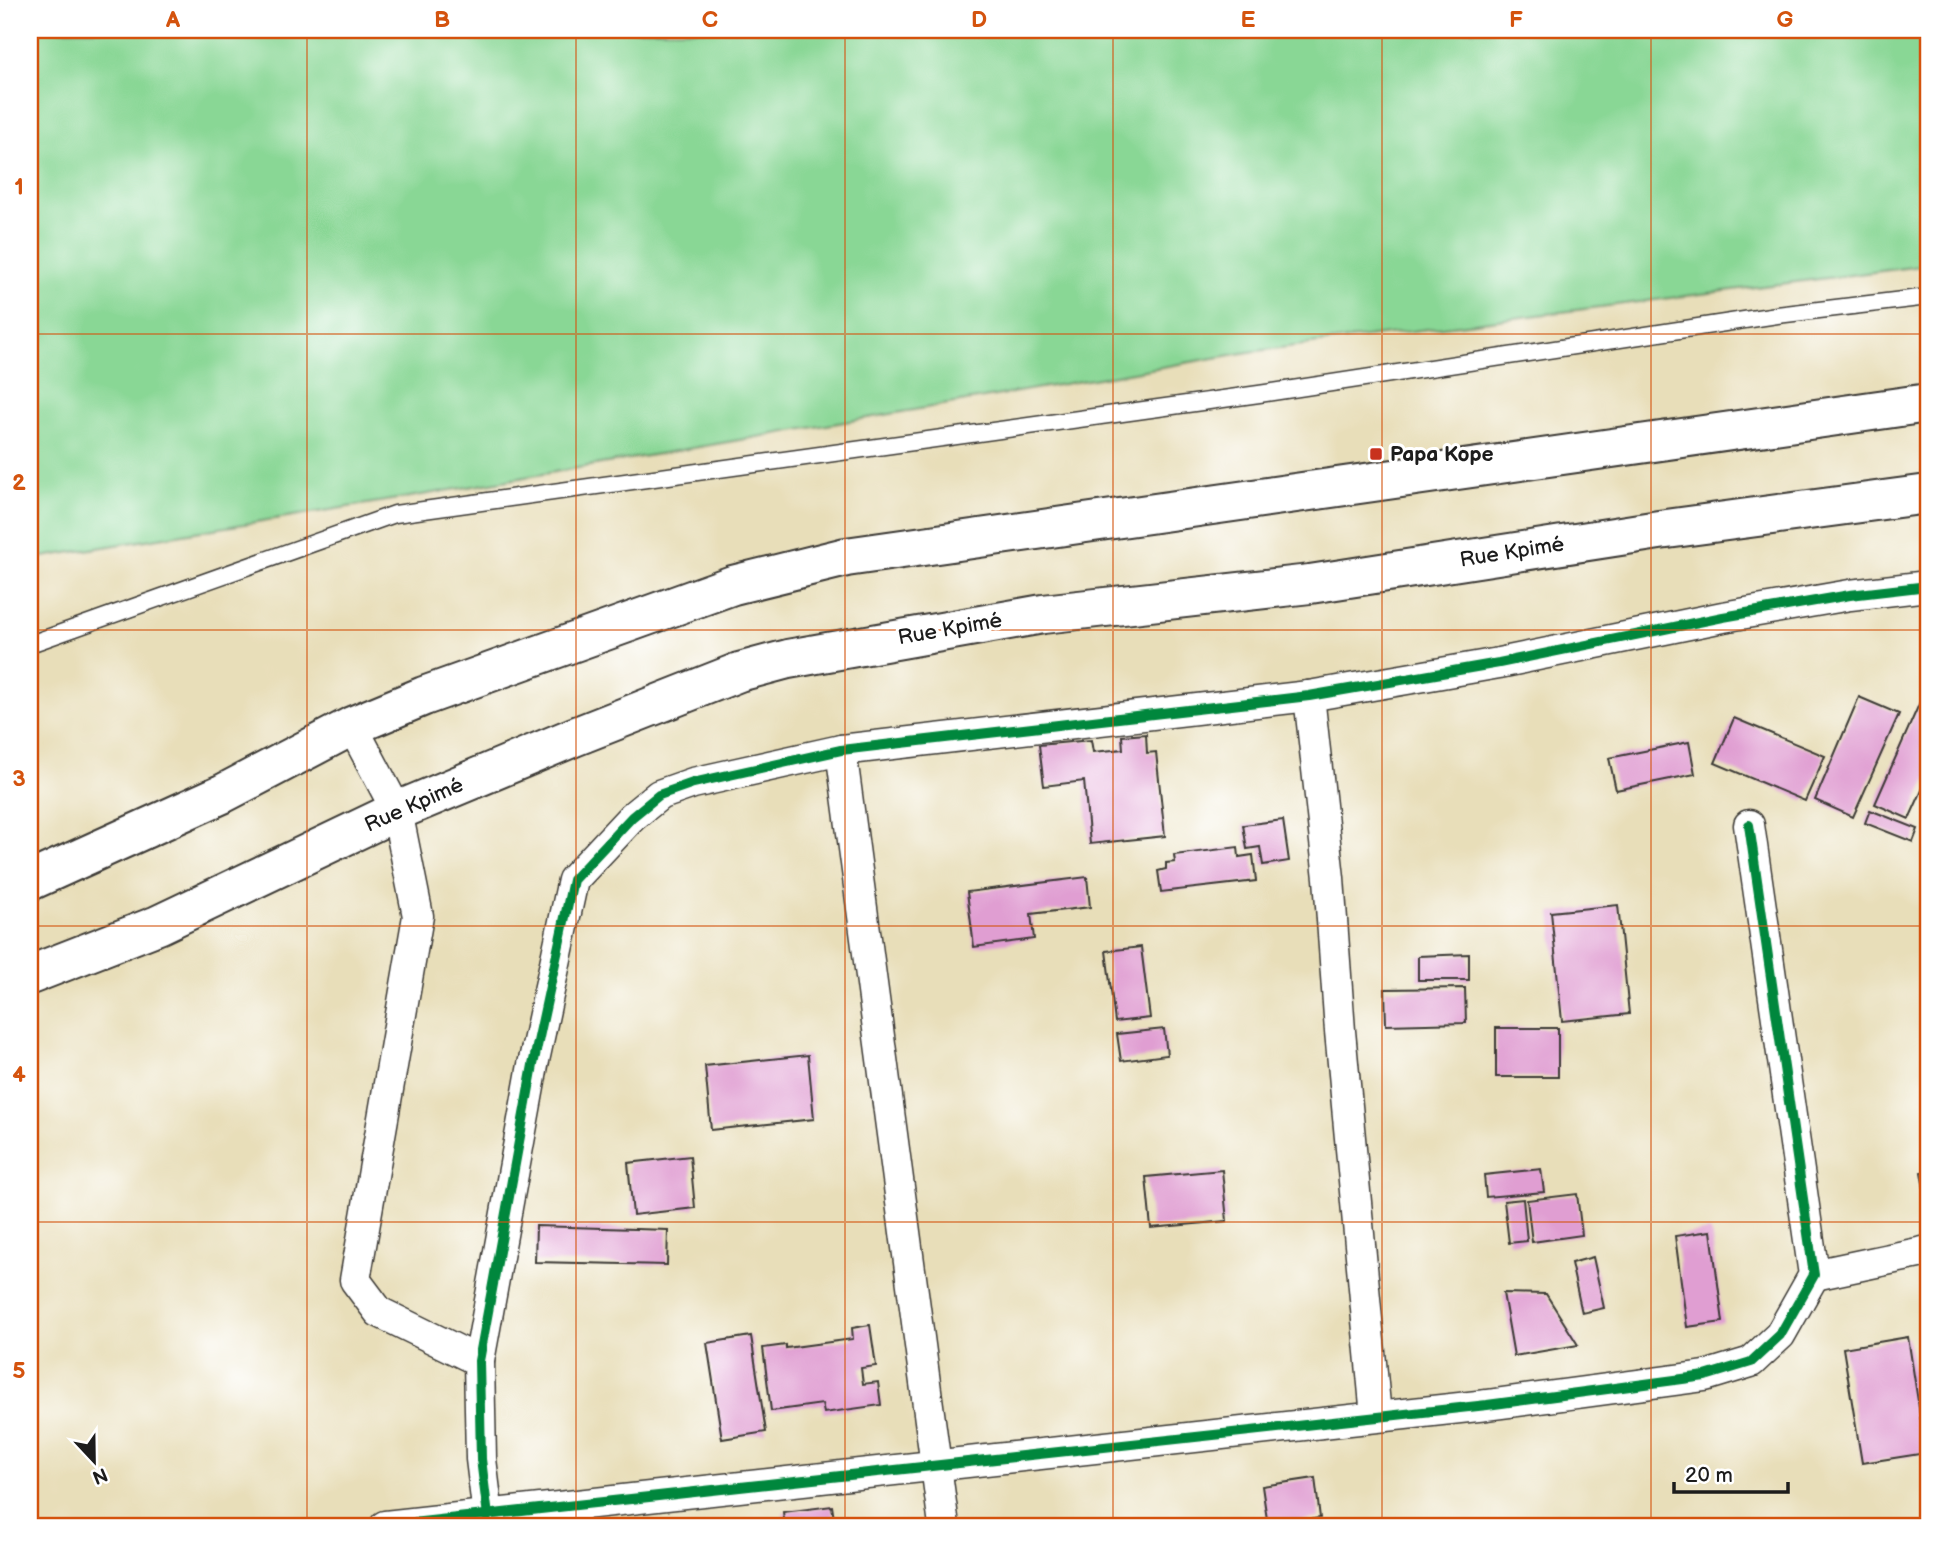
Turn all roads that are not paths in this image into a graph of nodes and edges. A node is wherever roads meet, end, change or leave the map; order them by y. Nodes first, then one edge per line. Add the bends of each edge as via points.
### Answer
1 (1928, 297) edge
2 (1928, 403) edge
3 (1928, 494) edge
4 (1928, 586) edge
5 (30, 645) edge
6 (1309, 696) junction
7 (352, 726) junction
8 (841, 750) junction
9 (397, 811) junction
10 (1749, 825) dead end
11 (30, 881) edge
12 (30, 975) edge
13 (1928, 1251) edge
14 (1814, 1275) junction
15 (479, 1361) junction
16 (1377, 1416) junction
17 (937, 1464) junction
18 (488, 1516) junction
19 (385, 1526) edge
20 (944, 1526) edge

1 - 5 lane via 395,514
2 - 7 main road via 846,557 733,585
3 - 9 main road, Rue Kpimé via 1310,584 1043,614 826,651 739,672
4 - 6 street via 1724,617
6 - 8 street
6 - 16 street
7 - 9 street
7 - 11 main road via 222,794
8 - 15 street via 659,794 573,880 533,1065
8 - 17 street
9 - 12 main road, Rue Kpimé via 158,925
9 - 15 street via 418,916 355,1280 379,1312
10 - 14 street
13 - 14 street
14 - 16 street via 1780,1335 1751,1362 1705,1376
15 - 18 street via 481,1459
16 - 17 street
17 - 18 street
17 - 20 street
18 - 19 street

